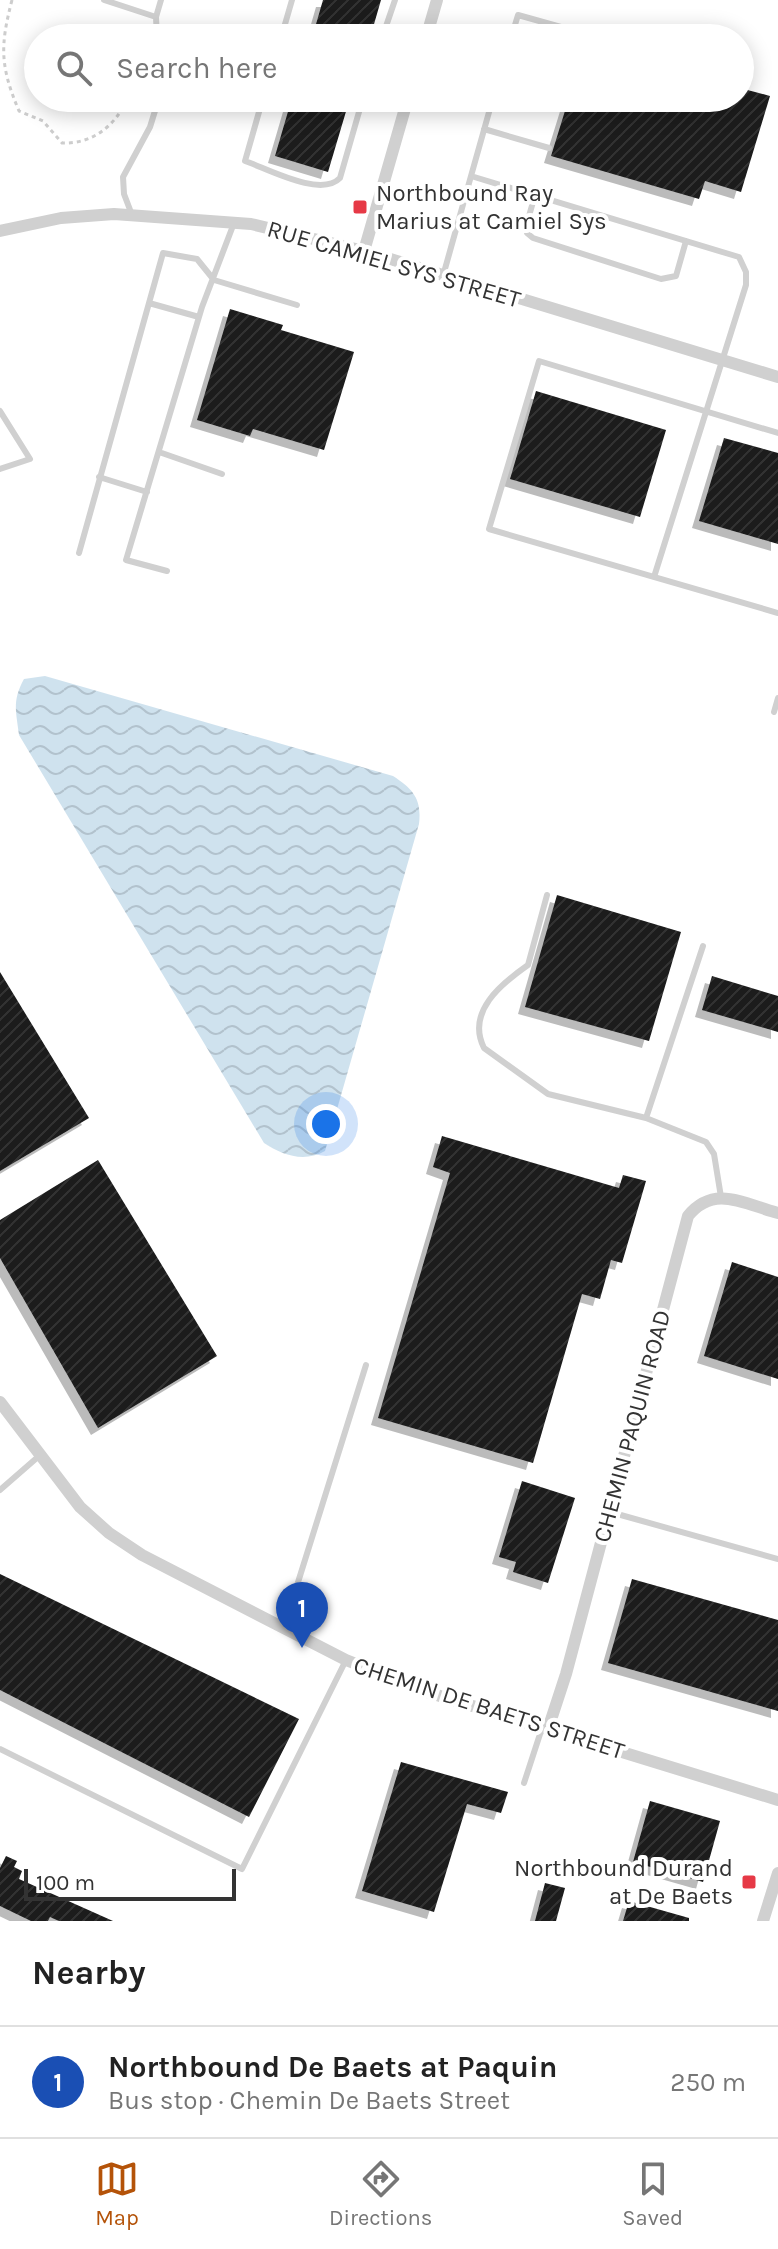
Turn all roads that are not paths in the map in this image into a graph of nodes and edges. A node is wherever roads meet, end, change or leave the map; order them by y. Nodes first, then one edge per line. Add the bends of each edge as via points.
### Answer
1 (104, 0) edge
2 (161, 0) edge
3 (292, 0) edge
4 (395, 0) edge
5 (437, 0) edge
6 (156, 17) junction
7 (156, 24) edge
8 (285, 24) edge
9 (387, 24) edge
10 (430, 24) edge
11 (515, 24) edge
12 (550, 24) edge
13 (155, 112) edge
14 (259, 112) edge
15 (359, 112) edge
16 (404, 112) edge
17 (489, 112) edge
18 (484, 129) junction
19 (549, 148) dead end
20 (471, 176) junction
21 (535, 195) junction
22 (132, 215) junction
23 (234, 223) junction
24 (0, 231) edge
25 (686, 241) junction
26 (364, 251) junction
27 (443, 276) junction
28 (214, 280) junction
29 (149, 303) junction
30 (297, 305) dead end
31 (199, 317) junction
32 (723, 361) junction
33 (778, 377) edge
34 (0, 411) edge
35 (706, 413) junction
36 (778, 433) edge
37 (159, 452) junction
38 (0, 469) edge
39 (222, 474) dead end
40 (99, 477) junction
41 (147, 492) junction
42 (79, 553) dead end
43 (167, 571) dead end
44 (654, 577) junction
45 (778, 613) edge
46 (778, 698) edge
47 (774, 712) dead end
48 (547, 895) dead end
49 (703, 946) dead end
50 (646, 1118) junction
51 (721, 1197) junction
52 (778, 1213) edge
53 (366, 1365) dead end
54 (0, 1402) edge
55 (39, 1456) junction
56 (0, 1490) edge
57 (610, 1512) junction
58 (778, 1559) edge
59 (284, 1627) junction
60 (346, 1660) junction
61 (545, 1728) junction
62 (0, 1749) edge
63 (524, 1783) dead end
64 (778, 1800) edge
65 (778, 1873) edge
66 (763, 1921) edge

1 - 6 lane
2 - 6 lane
3 - 8 lane
4 - 9 lane
5 - 10 street
6 - 7 lane
11 - 12 lane via 518,15
13 - 22 lane via 123,177
14 - 15 lane via 245,161 312,186 326,186 340,178
16 - 26 street
17 - 18 lane
18 - 19 lane
18 - 20 lane
20 - 21 lane
20 - 27 lane
21 - 25 lane
21 - 25 lane via 527,223 533,238 661,279 676,276
22 - 23 street, RUE CAMIEL SYS STREET
22 - 24 street, RUE CAMIEL SYS STREET via 61,218
23 - 26 street, RUE CAMIEL SYS STREET
23 - 28 lane
25 - 32 lane via 739,257 746,272
26 - 27 street, RUE CAMIEL SYS STREET
27 - 32 street, RUE CAMIEL SYS STREET
28 - 29 lane via 197,259 163,253
28 - 30 lane
28 - 31 lane
29 - 31 lane
29 - 40 lane
31 - 37 lane
32 - 33 street, RUE CAMIEL SYS STREET
32 - 35 lane
34 - 38 lane via 30,459
35 - 36 lane
35 - 44 lane
35 - 44 lane via 539,361 489,529
37 - 39 lane
37 - 41 lane
40 - 41 lane
40 - 42 lane
41 - 43 lane via 126,560
44 - 45 lane
46 - 47 lane
48 - 50 lane via 528,965 493,994 483,1010 479,1039 548,1094
49 - 50 lane
50 - 51 lane via 712,1148
51 - 52 street
51 - 57 street, CHEMIN PAQUIN ROAD via 708,1199 688,1216
53 - 59 lane
54 - 55 street, CHEMIN DE BAETS STREET
55 - 56 lane
55 - 59 street, CHEMIN DE BAETS STREET via 109,1533
57 - 58 lane
57 - 61 street, CHEMIN PAQUIN ROAD via 566,1674
59 - 60 street, CHEMIN DE BAETS STREET
60 - 61 street, CHEMIN DE BAETS STREET via 427,1692
60 - 62 lane via 242,1869
61 - 63 lane
61 - 64 street, CHEMIN DE BAETS STREET
65 - 66 street

